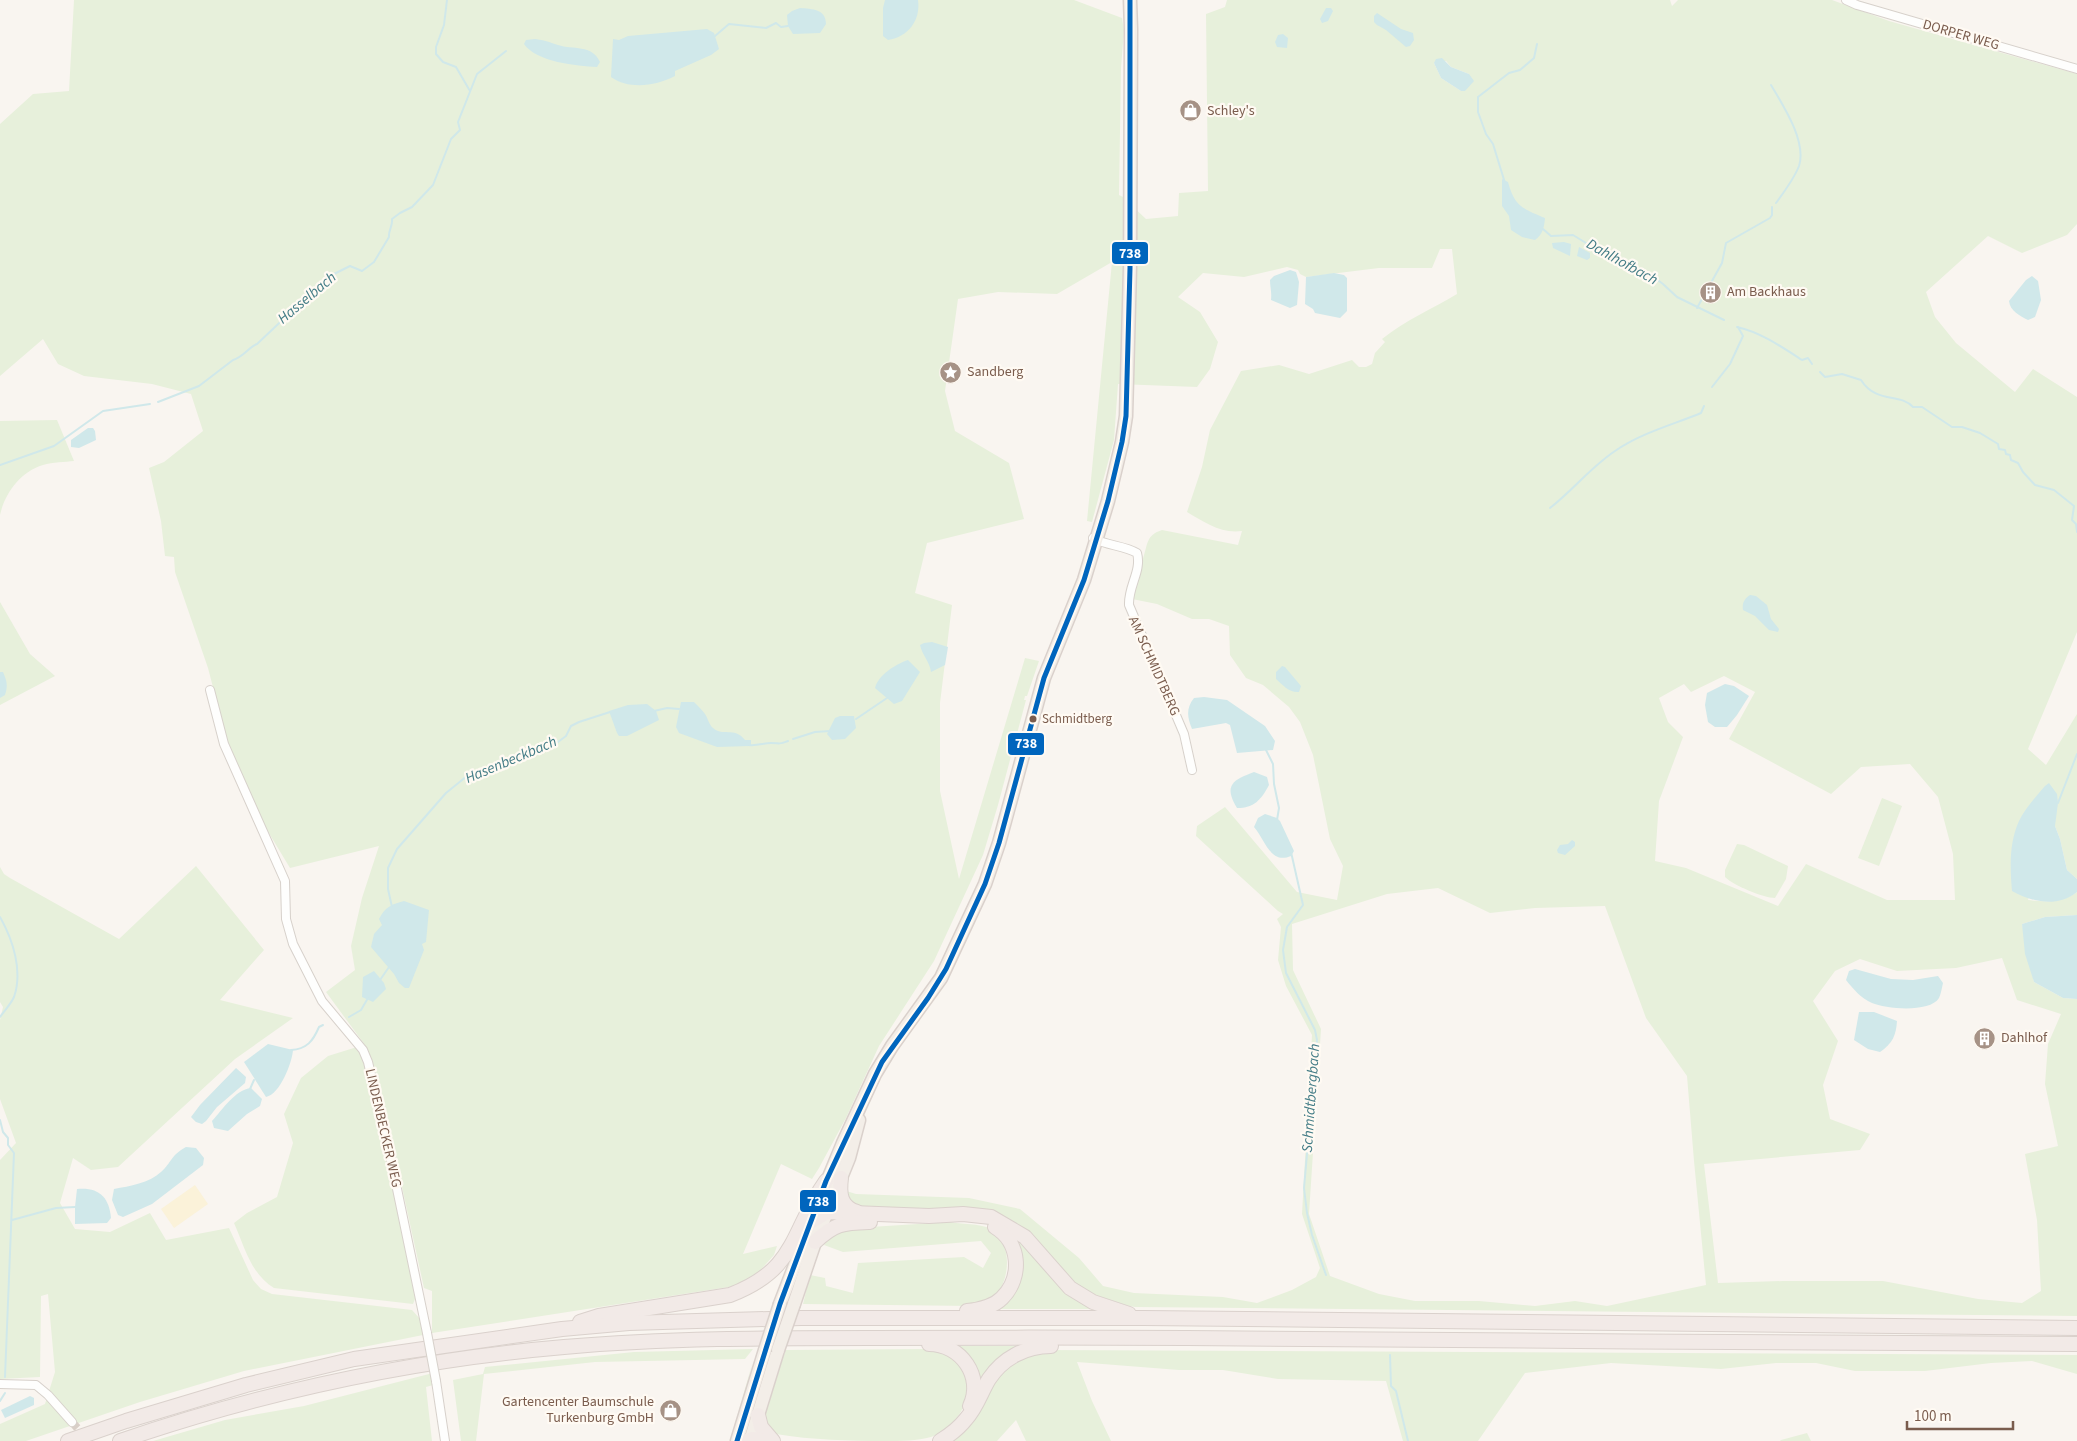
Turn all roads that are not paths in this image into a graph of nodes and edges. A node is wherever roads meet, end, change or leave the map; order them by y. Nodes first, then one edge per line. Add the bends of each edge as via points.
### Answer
1 (1130, 0) edge
2 (1846, 0) edge
3 (2077, 69) edge
4 (1094, 538) junction
5 (210, 690) dead end
6 (1192, 770) dead end
7 (860, 1108) junction
8 (841, 1178) junction
9 (826, 1181) junction
10 (827, 1212) junction
11 (860, 1213) junction
12 (812, 1220) junction
13 (815, 1242) junction
14 (907, 1317) junction
15 (1144, 1318) junction
16 (2077, 1328) edge
17 (562, 1329) junction
18 (905, 1338) junction
19 (1107, 1338) junction
20 (2077, 1344) edge
21 (0, 1384) edge
22 (758, 1415) junction
23 (72, 1422) tunnel mouth
24 (745, 1439) edge
25 (68, 1441) edge
26 (120, 1441) edge
27 (445, 1441) edge
28 (766, 1441) edge
29 (773, 1441) edge
30 (930, 1441) edge
31 (940, 1441) edge

1 - 4 main road via 1125,429
2 - 3 street, DORPER WEG
4 - 6 street, AM SCHMIDTBERG via 1137,553 1139,564 1130,587 1128,605 1184,734
4 - 7 main road via 1084,580 1042,683 999,844 985,884 946,969 882,1062
5 - 27 street, LINDENBECKER WEG, bridge via 224,744 285,881 286,919 293,944 322,1001 368,1062 427,1333
7 - 8 main road via 854,1142
7 - 9 main road
8 - 10 main road
8 - 11 highway via 842,1201 849,1210
9 - 12 main road
9 - 17 highway via 797,1239 775,1269 749,1288 730,1295 599,1316
10 - 11 highway
10 - 12 highway
10 - 13 main road
11 - 15 highway via 991,1217 1025,1237 1070,1288 1093,1302
12 - 24 main road, bridge via 765,1350
13 - 14 highway via 831,1228 843,1223 919,1220 973,1219 996,1227 1007,1236 1014,1249 1016,1266 1012,1282 1002,1297 977,1310
13 - 22 main road, bridge
14 - 15 highway
14 - 17 highway via 730,1319
15 - 16 highway
17 - 25 highway via 354,1360 246,1385
18 - 19 highway
18 - 26 highway via 692,1339 561,1347 484,1356 357,1377 190,1418
18 - 30 highway via 951,1349 960,1355 972,1374 974,1393 969,1408 948,1431
19 - 20 highway
19 - 31 highway via 1095,1345 1041,1346 1011,1357 993,1374 967,1419
21 - 23 street via 36,1385
22 - 24 main road
22 - 29 highway via 761,1427
24 - 28 highway

